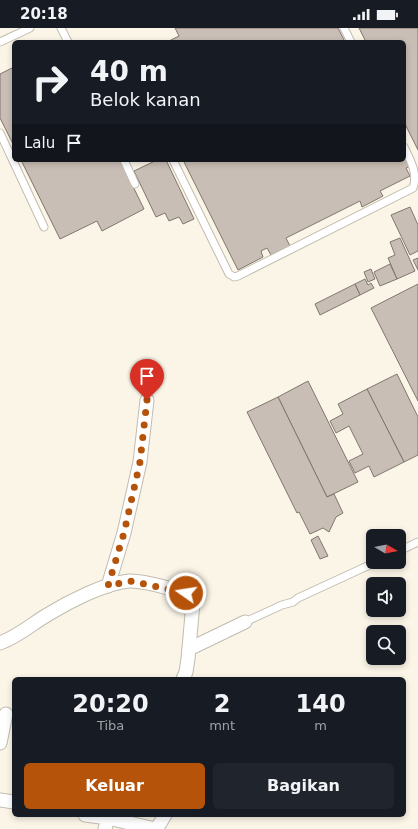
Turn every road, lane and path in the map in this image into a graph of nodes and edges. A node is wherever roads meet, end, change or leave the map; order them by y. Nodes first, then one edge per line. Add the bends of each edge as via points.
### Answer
1 (30, 28) edge
2 (61, 28) edge
3 (344, 28) edge
4 (67, 40) edge
5 (350, 40) edge
6 (0, 42) edge
7 (0, 134) edge
8 (406, 151) edge
9 (12, 159) edge
10 (13, 162) edge
11 (125, 162) edge
12 (174, 162) edge
13 (135, 184) dead end
14 (44, 227) dead end
15 (147, 400) dead end
16 (418, 542) edge
17 (406, 548) edge
18 (366, 567) edge
19 (108, 586) junction
20 (245, 622) joint
21 (0, 643) edge
22 (189, 649) junction
23 (184, 677) edge
24 (6, 714) dead end
25 (0, 743) edge
26 (0, 800) edge
27 (12, 802) edge
28 (92, 817) edge
29 (164, 817) edge
30 (107, 821) edge
31 (154, 829) edge

1 - 6 lane
2 - 4 lane
3 - 5 lane
7 - 9 lane
8 - 12 lane via 417,172 413,188 234,277 229,274
10 - 14 lane
11 - 13 lane
15 - 19 street via 140,462 124,533
16 - 17 lane
18 - 20 lane
19 - 21 street via 55,610 9,640
19 - 22 street via 130,581 186,593 193,603
20 - 22 street
22 - 23 street
24 - 25 street
26 - 27 street
28 - 30 street
29 - 31 street via 160,825
30 - 31 street

